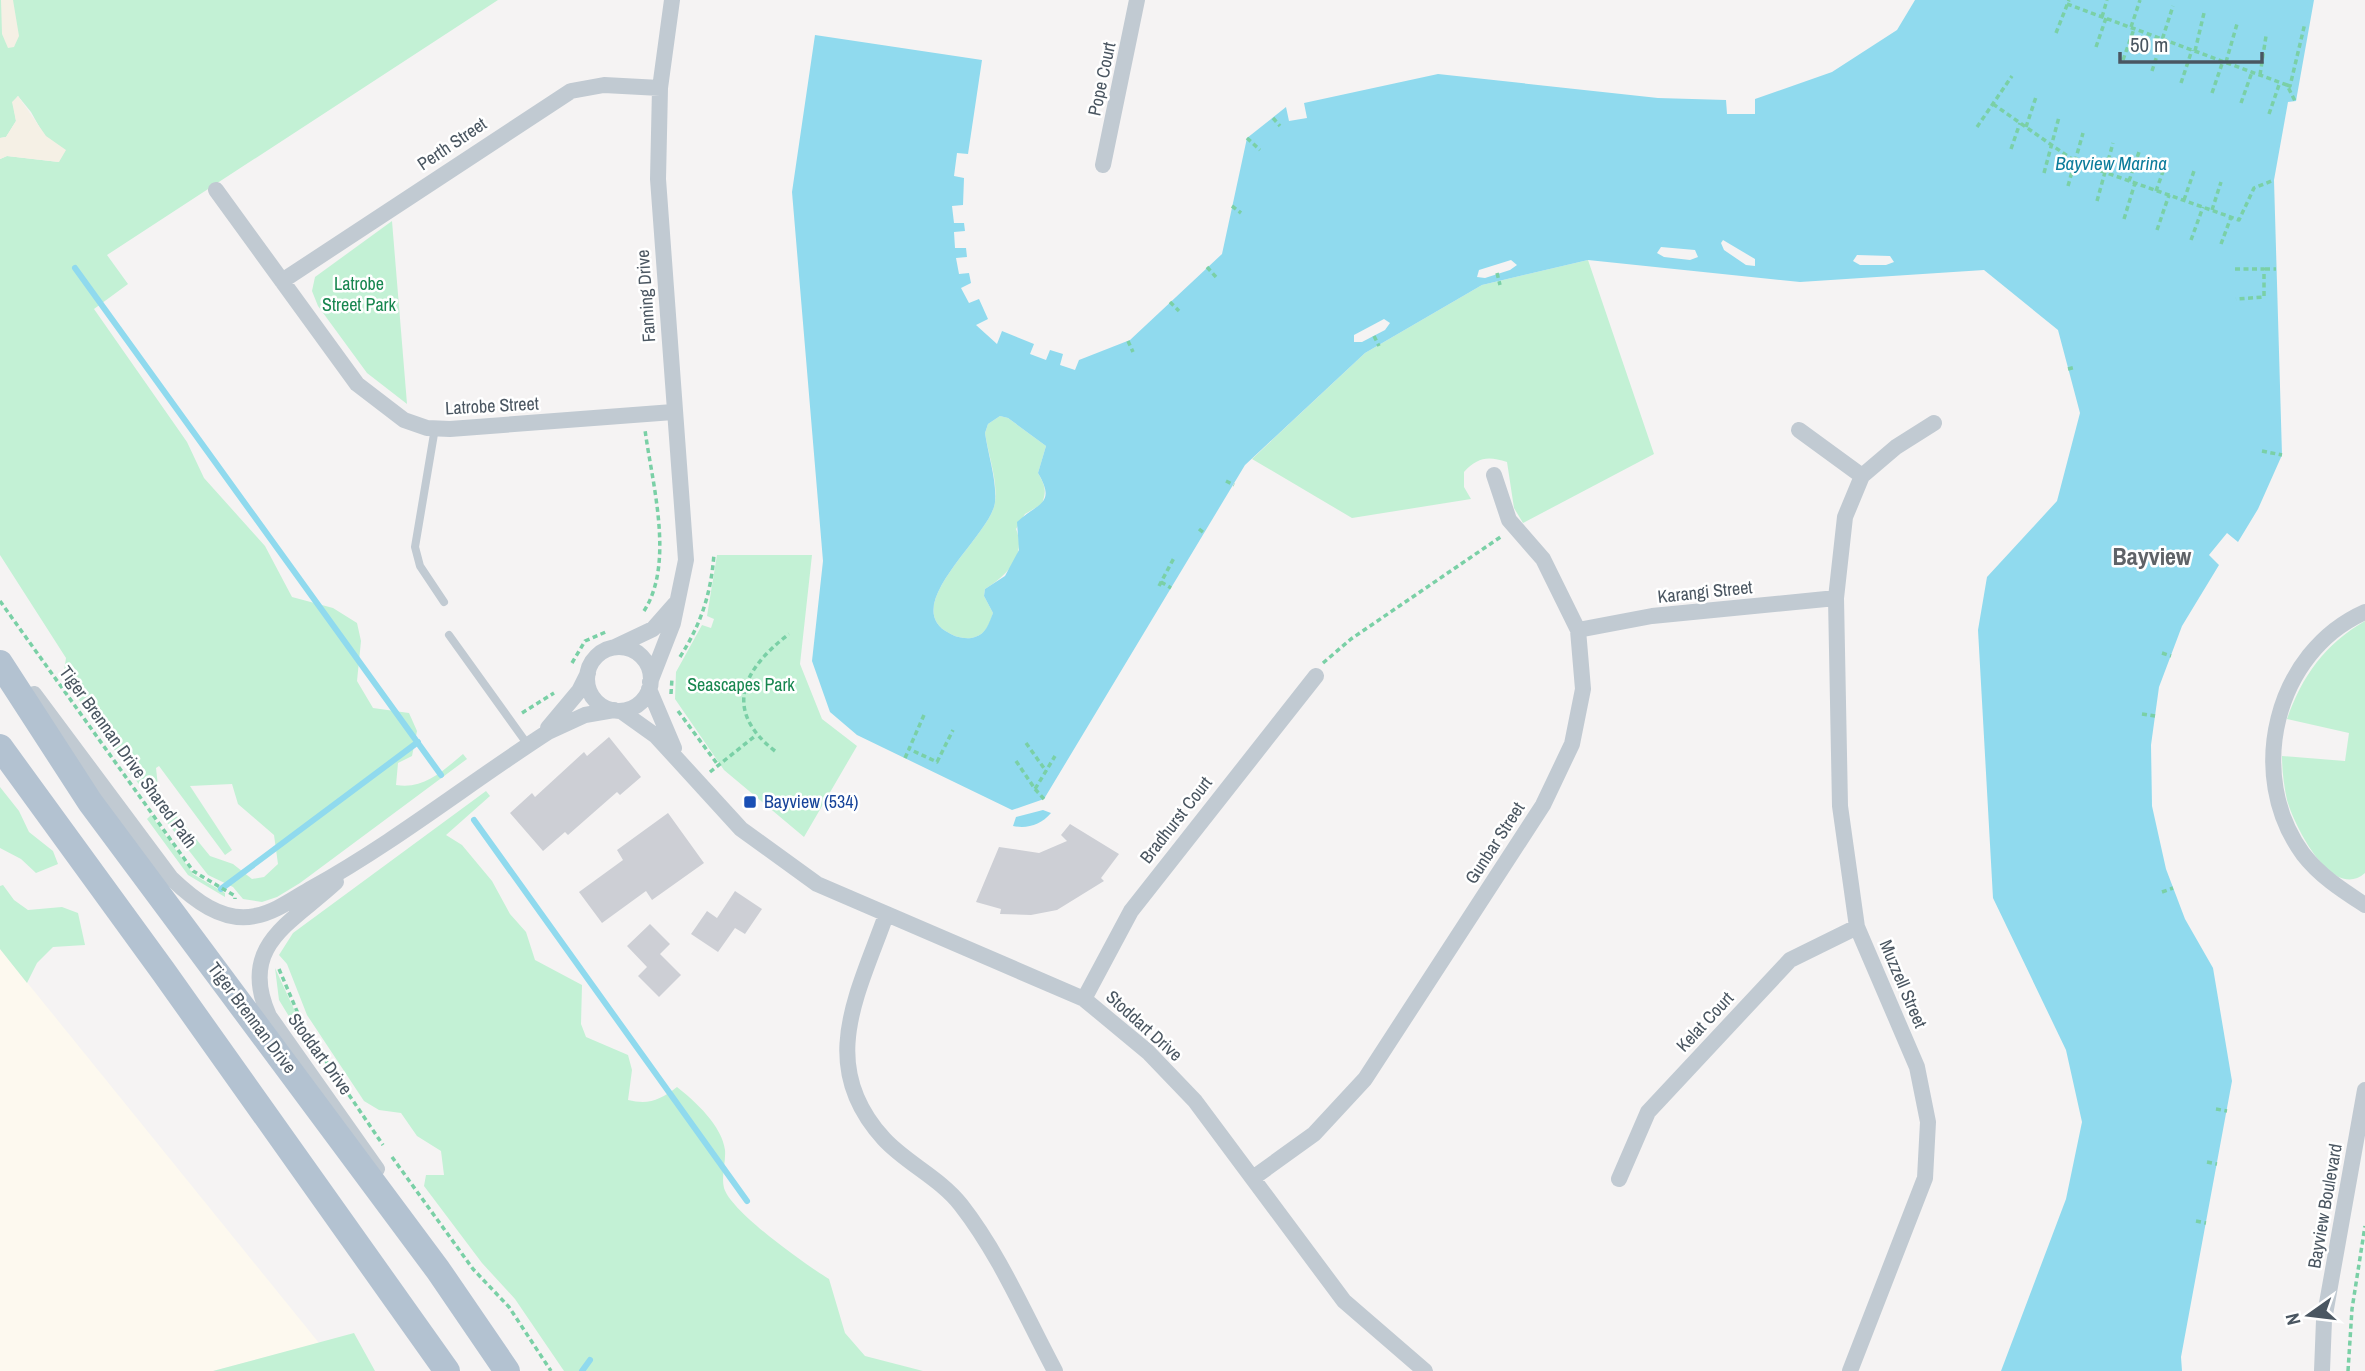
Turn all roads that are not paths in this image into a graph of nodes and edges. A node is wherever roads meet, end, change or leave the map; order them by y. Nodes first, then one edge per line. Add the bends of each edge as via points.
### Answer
1 (673, 0) edge
2 (1138, 0) edge
3 (660, 88) junction
4 (1104, 165) dead end
5 (216, 190) dead end
6 (282, 281) junction
7 (673, 412) junction
8 (1934, 424) dead end
9 (435, 428) junction
10 (1799, 430) dead end
11 (1494, 475) dead end
12 (1861, 476) junction
13 (681, 589) junction
14 (1836, 598) junction
15 (444, 602) dead end
16 (2365, 612) edge
17 (1578, 630) junction
18 (449, 635) dead end
19 (610, 649) junction
20 (0, 651) edge
21 (0, 663) edge
22 (589, 672) junction
23 (1316, 676) road end
24 (650, 685) junction
25 (618, 710) junction
26 (528, 745) junction
27 (0, 747) edge
28 (686, 768) junction
29 (348, 870) junction
30 (2365, 905) edge
31 (886, 915) junction
32 (1857, 927) junction
33 (1084, 999) junction
34 (2365, 1090) edge
35 (1253, 1178) junction
36 (1619, 1179) dead end
37 (438, 1270) junction
38 (447, 1371) edge
39 (507, 1371) edge
40 (1055, 1371) edge
41 (1426, 1371) edge
42 (1850, 1371) edge
43 (2322, 1371) edge

1 - 3 street, Fanning Drive
2 - 4 street, Pope Court
3 - 6 street, Perth Street via 604,85 571,91
3 - 7 street, Fanning Drive via 658,188
5 - 6 street, Latrobe Street
6 - 9 street, Latrobe Street via 357,384 404,420
7 - 9 street, Latrobe Street
7 - 13 street, Fanning Drive via 686,544
8 - 12 street
9 - 15 lane via 415,547 420,566
10 - 12 street
11 - 17 street, Gunbar Street via 1510,520 1543,559
12 - 14 street, Muzzell Street via 1845,517
13 - 19 street, Fanning Drive via 670,611 653,629
13 - 24 street, Fanning Drive
14 - 17 street, Karangi Street via 1652,616
14 - 32 street, Muzzell Street via 1840,806
16 - 30 street via 2331,633 2296,675 2277,722 2273,759 2276,792 2294,840 2329,881
17 - 35 street, Gunbar Street via 1583,689 1572,744 1543,805 1365,1079 1314,1134
18 - 26 lane
19 - 22 street via 596,658
19 - 24 street via 625,648 640,656 649,668
20 - 29 street via 188,896 215,911 256,916
21 - 37 main road, Tiger Brennan Drive via 90,802
22 - 25 street via 592,695 603,706
22 - 26 street via 563,713
23 - 33 street, Bradhurst Court via 1131,911
24 - 25 street via 638,705
24 - 28 street, Stoddart Drive via 666,732
25 - 26 street via 565,723
25 - 28 street, Stoddart Drive via 656,736
26 - 29 street
27 - 38 main road
28 - 31 street, Stoddart Drive via 763,847 817,884
29 - 37 street, Stoddart Drive via 273,936 264,952 260,992 269,1016 364,1147
31 - 33 street, Stoddart Drive
31 - 40 street via 848,1019 846,1053 852,1082 863,1110 885,1140 958,1202 989,1243
32 - 36 street, Kelat Court via 1790,960 1648,1112
32 - 42 street, Muzzell Street via 1917,1067 1928,1122 1925,1178
33 - 35 street, Stoddart Drive via 1148,1052 1186,1091
34 - 43 street, Bayview Boulevard via 2324,1320
35 - 41 street, Stoddart Drive via 1345,1301
37 - 39 main road, Tiger Brennan Drive

